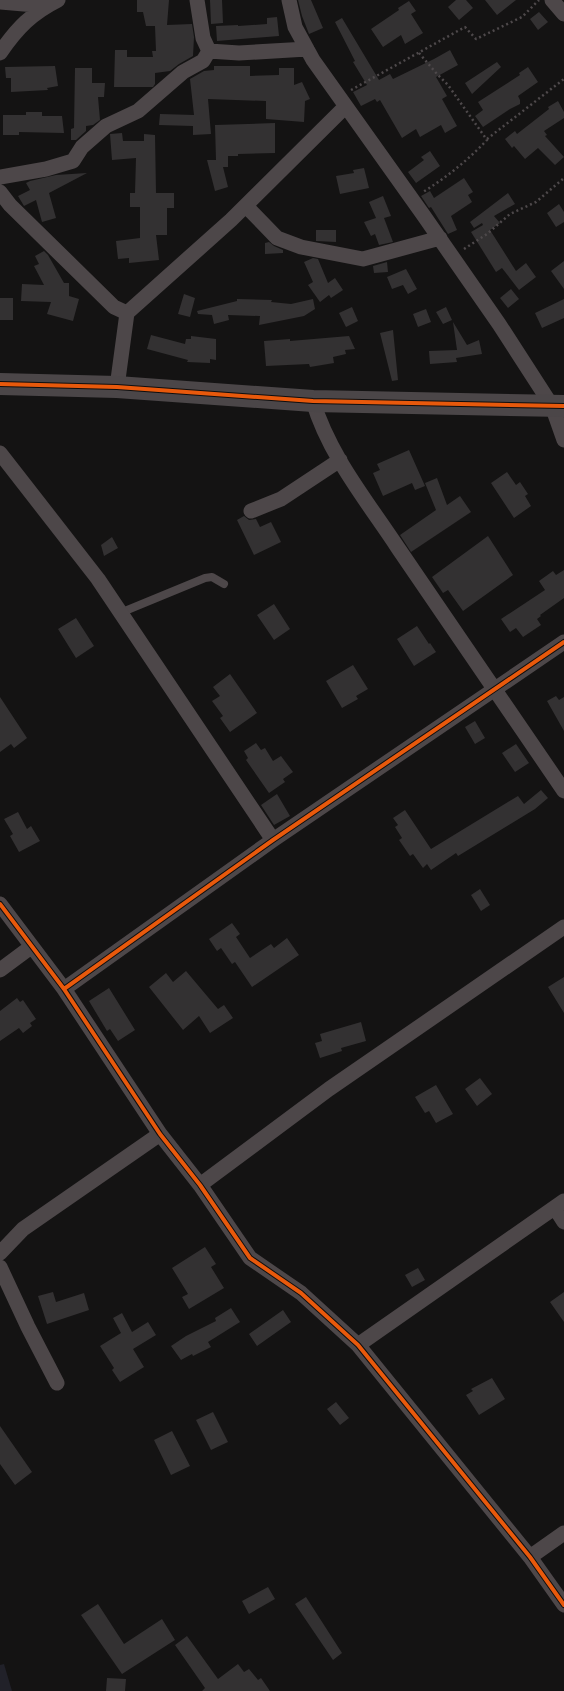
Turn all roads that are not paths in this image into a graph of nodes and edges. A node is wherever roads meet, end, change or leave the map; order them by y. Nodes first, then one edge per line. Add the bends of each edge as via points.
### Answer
1 (197, 0) edge
2 (289, 0) edge
3 (552, 0) edge
4 (0, 2) edge
5 (53, 3) edge
6 (564, 14) edge
7 (307, 49) junction
8 (209, 51) junction
9 (0, 53) edge
10 (342, 102) junction
11 (0, 176) edge
12 (0, 192) edge
13 (246, 206) junction
14 (440, 238) junction
15 (127, 313) junction
16 (0, 384) edge
17 (117, 388) junction
18 (313, 402) junction
19 (558, 406) edge
20 (564, 440) edge
21 (0, 453) edge
22 (340, 460) junction
23 (252, 511) dead end
24 (224, 584) dead end
25 (120, 613) junction
26 (564, 642) edge
27 (493, 690) junction
28 (564, 791) edge
29 (273, 840) junction
30 (0, 904) edge
31 (564, 927) edge
32 (31, 947) junction
33 (0, 970) edge
34 (64, 989) junction
35 (160, 1134) junction
36 (200, 1185) junction
37 (559, 1205) edge
38 (564, 1222) edge
39 (0, 1253) edge
40 (0, 1267) edge
41 (358, 1345) junction
42 (57, 1383) dead end
43 (564, 1533) edge
44 (530, 1557) junction
45 (564, 1604) edge

1 - 8 street via 203,38
2 - 7 street via 296,28
3 - 6 street
4 - 5 street
5 - 9 street via 34,13 10,38
7 - 8 street via 238,53
7 - 10 street
8 - 11 street via 203,61 183,72 138,111 106,126 82,147 73,161 46,169
10 - 13 street
10 - 14 street
12 - 15 street via 10,205 114,307
13 - 14 street via 277,238 300,246 363,259
13 - 15 street
14 - 19 street
15 - 17 street
16 - 17 street
17 - 18 street
18 - 19 street
18 - 22 street via 320,424
19 - 20 street
21 - 25 street via 98,579
22 - 23 street via 281,499
22 - 27 street
24 - 25 lane via 212,577 205,578
25 - 29 street
26 - 27 street
27 - 28 street
27 - 29 street
29 - 34 street
30 - 32 street
31 - 36 street via 329,1089
32 - 33 street
32 - 34 street
34 - 35 street
35 - 36 street
35 - 39 street via 23,1229
36 - 41 street via 250,1258 301,1293
37 - 38 street
37 - 41 street
40 - 42 street
41 - 44 street
43 - 44 street
44 - 45 street

